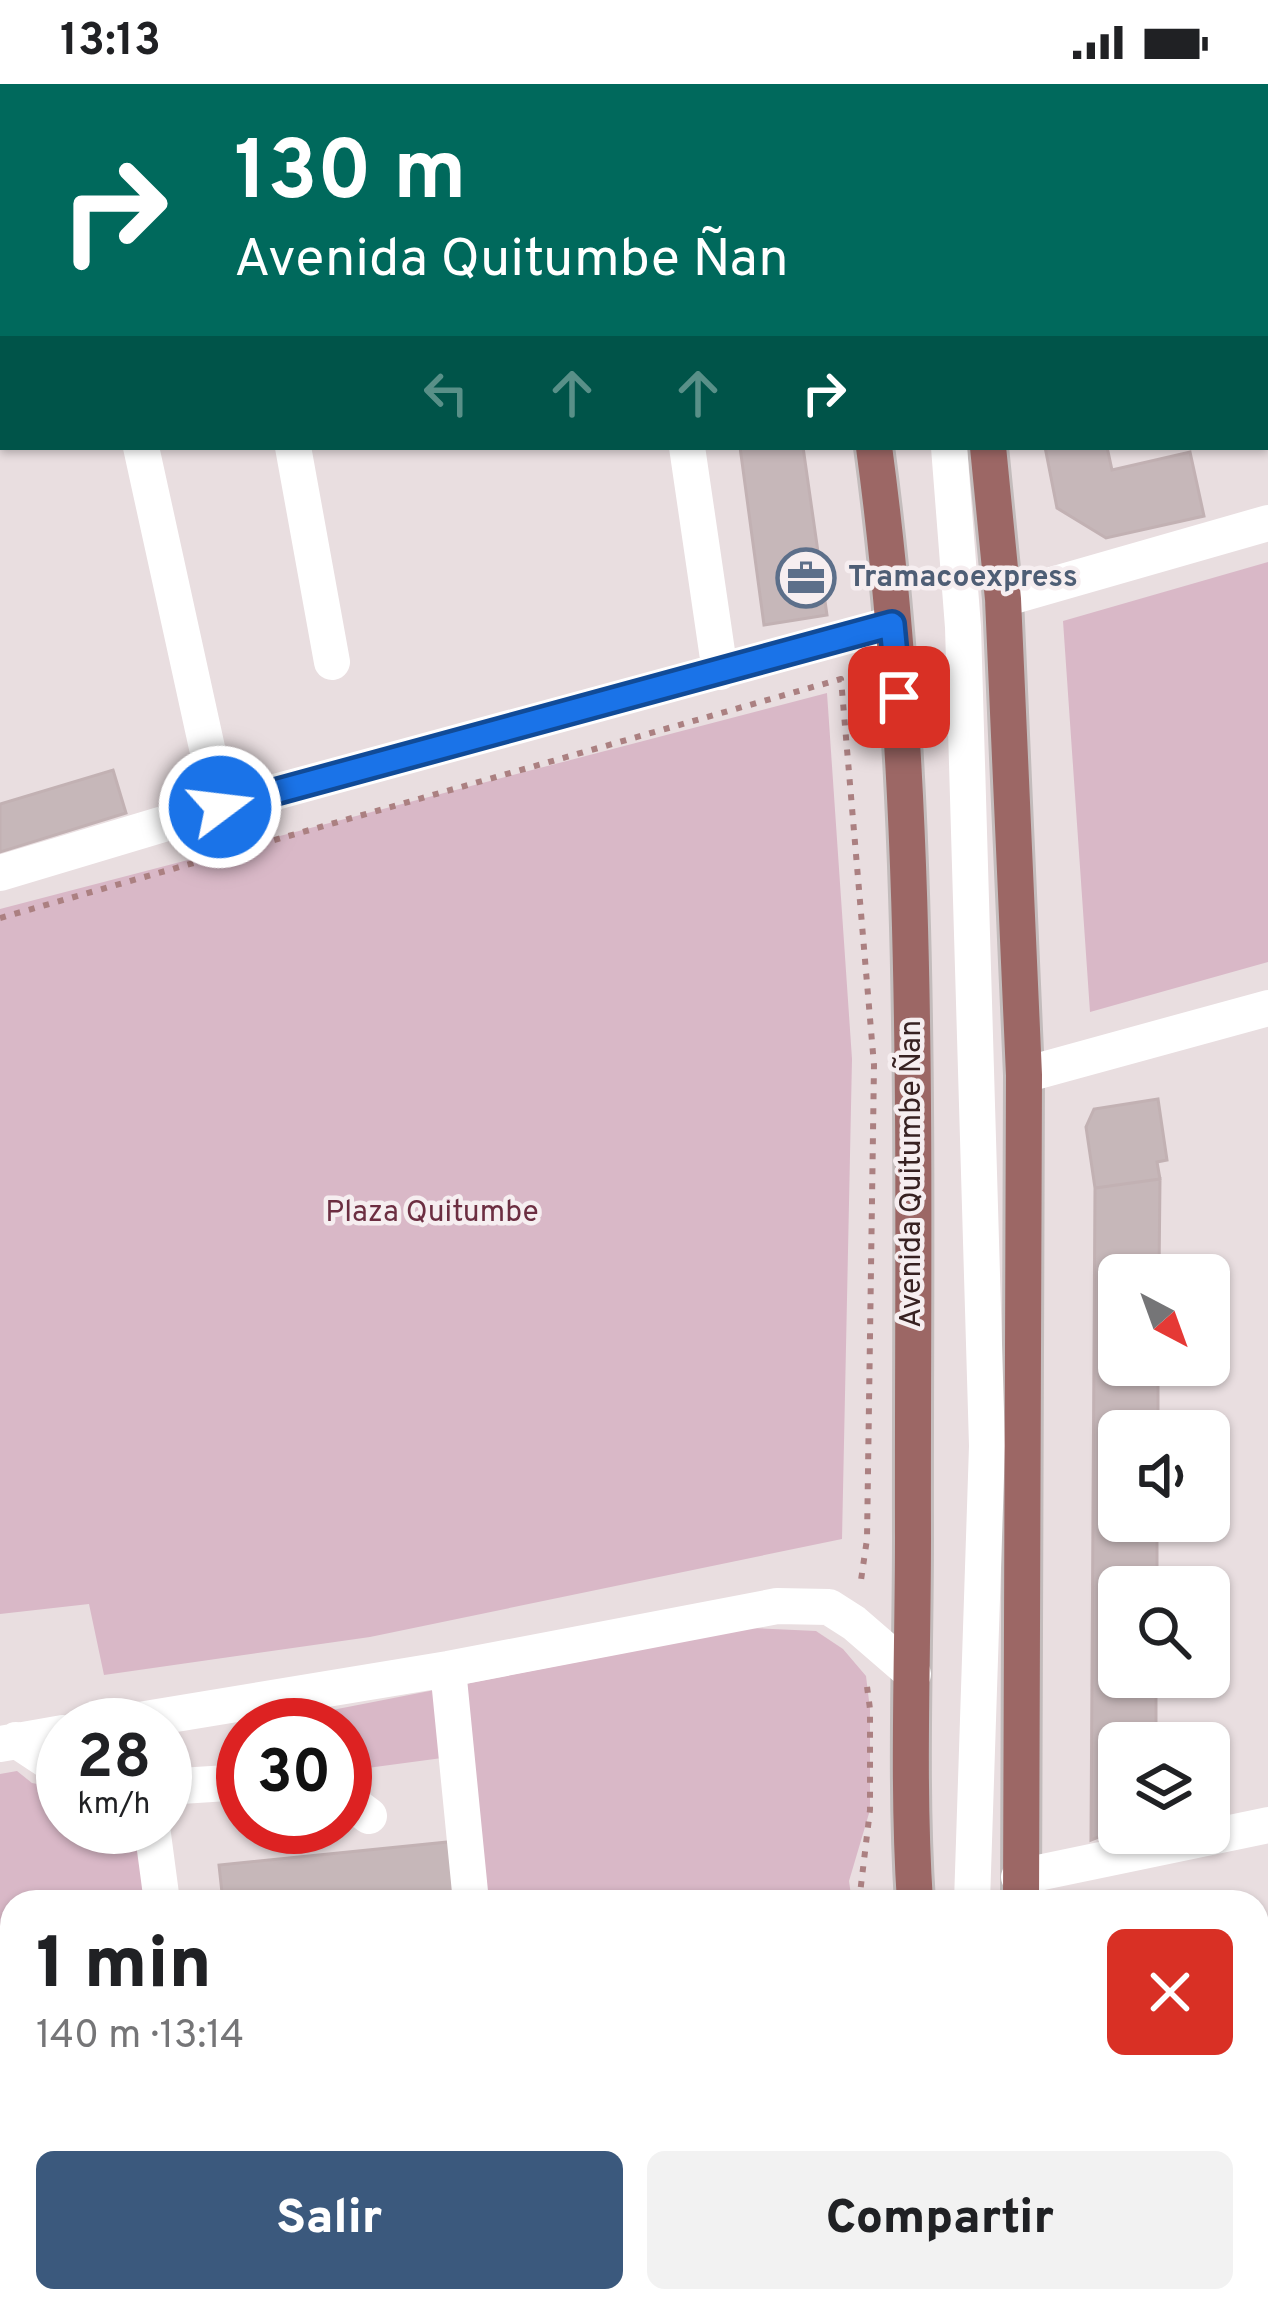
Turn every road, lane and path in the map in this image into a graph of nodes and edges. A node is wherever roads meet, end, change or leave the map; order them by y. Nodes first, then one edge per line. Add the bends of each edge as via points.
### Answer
1 (142, 450) edge
2 (293, 450) edge
3 (687, 450) edge
4 (874, 450) edge
5 (949, 450) edge
6 (988, 450) edge
7 (1268, 523) edge
8 (1004, 599) junction
9 (892, 624) junction
10 (332, 662) dead end
11 (720, 672) junction
12 (220, 807) junction
13 (0, 873) edge
14 (0, 918) edge
15 (1268, 1008) edge
16 (1024, 1075) junction
17 (854, 1623) junction
18 (448, 1669) junction
19 (913, 1673) junction
20 (866, 1676) dead end
21 (192, 1713) edge
22 (8, 1742) edge
23 (36, 1757) edge
24 (1268, 1825) edge
25 (156, 1854) edge
26 (160, 1890) edge
27 (469, 1890) edge
28 (860, 1890) edge
29 (915, 1890) edge
30 (972, 1890) edge
31 (1020, 1890) edge

1 - 12 street
2 - 10 street
3 - 11 street
4 - 9 main road, Avenida Quitumbe Ñan
5 - 30 street via 963,627 987,1446
6 - 8 main road
7 - 8 street
8 - 16 main road
9 - 11 street
9 - 19 main road, Avenida Quitumbe Ñan via 912,973
11 - 12 street
12 - 13 street
14 - 17 path via 841,679 874,1065 867,1539
15 - 16 street
16 - 31 main road
17 - 18 street via 829,1607 777,1606
17 - 19 street
18 - 21 street
18 - 27 street
19 - 29 main road, Avenida Quitumbe Ñan
20 - 28 path via 870,1810
22 - 23 street
24 - 31 street
25 - 26 street

